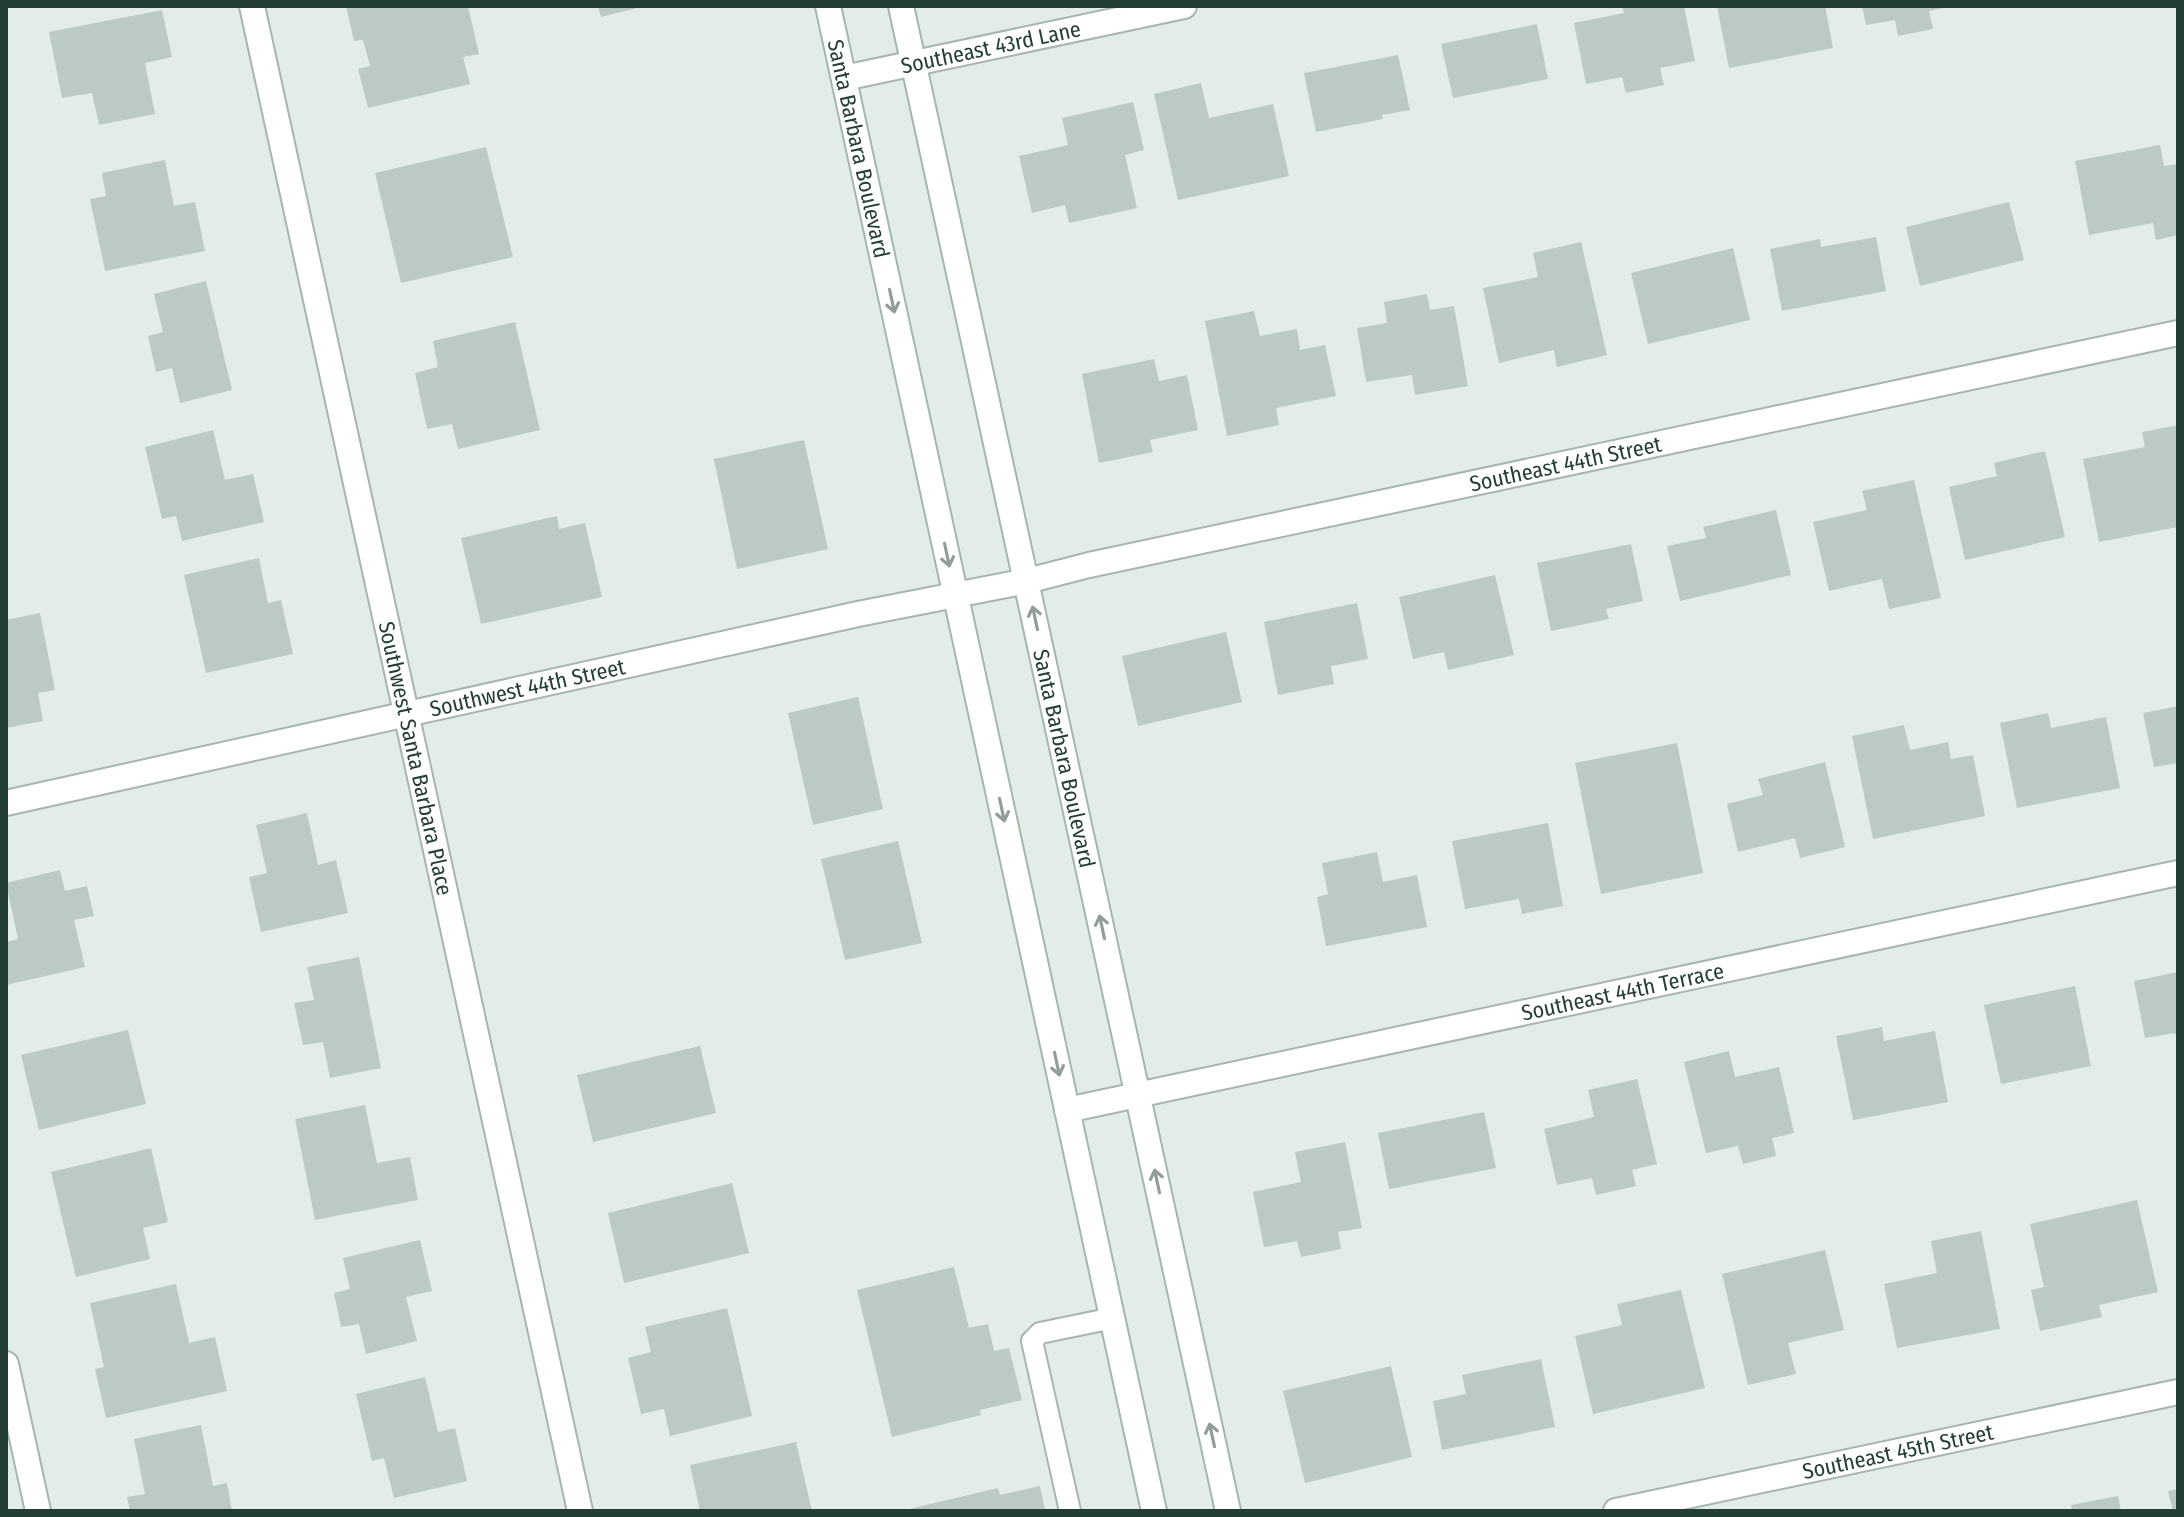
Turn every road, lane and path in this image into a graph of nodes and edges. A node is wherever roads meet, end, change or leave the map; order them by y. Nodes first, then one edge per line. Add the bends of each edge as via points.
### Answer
1 (252, 6) edge
2 (828, 6) edge
3 (901, 6) edge
4 (1184, 6) edge
5 (913, 64) junction
6 (844, 78) junction
7 (2178, 333) edge
8 (1027, 581) junction
9 (955, 596) junction
10 (406, 715) junction
11 (6, 803) edge
12 (2178, 873) edge
13 (1138, 1095) junction
14 (1067, 1110) junction
15 (1113, 1318) junction
16 (6, 1364) edge
17 (2178, 1392) edge
18 (38, 1511) edge
19 (580, 1511) edge
20 (1070, 1511) edge
21 (1154, 1511) edge
22 (1228, 1511) edge
23 (1616, 1511) edge

1 - 10 street, Southwest Santa Barbara Place
2 - 6 street, Santa Barbara Boulevard
3 - 5 street, Santa Barbara Boulevard
4 - 5 street, Southeast 43rd Lane
5 - 6 street, Southeast 43rd Lane
5 - 8 street, Santa Barbara Boulevard
6 -> 9 street, Santa Barbara Boulevard
7 - 8 street, Southeast 44th Street
8 - 9 street, Southeast 44th Street
13 -> 8 street, Santa Barbara Boulevard
9 - 10 street, Southwest 44th Street
9 -> 14 street, Santa Barbara Boulevard
10 - 11 street, Southwest 44th Street
10 - 19 street, Southwest Santa Barbara Place
12 - 13 street, Southeast 44th Terrace
13 - 14 street, Southeast 44th Terrace
22 -> 13 street, Santa Barbara Boulevard
14 - 15 street, Santa Barbara Boulevard
15 - 20 lane via 1040,1333 1032,1341
15 - 21 street, Santa Barbara Boulevard
16 - 18 street
17 - 23 street, Southeast 45th Street

